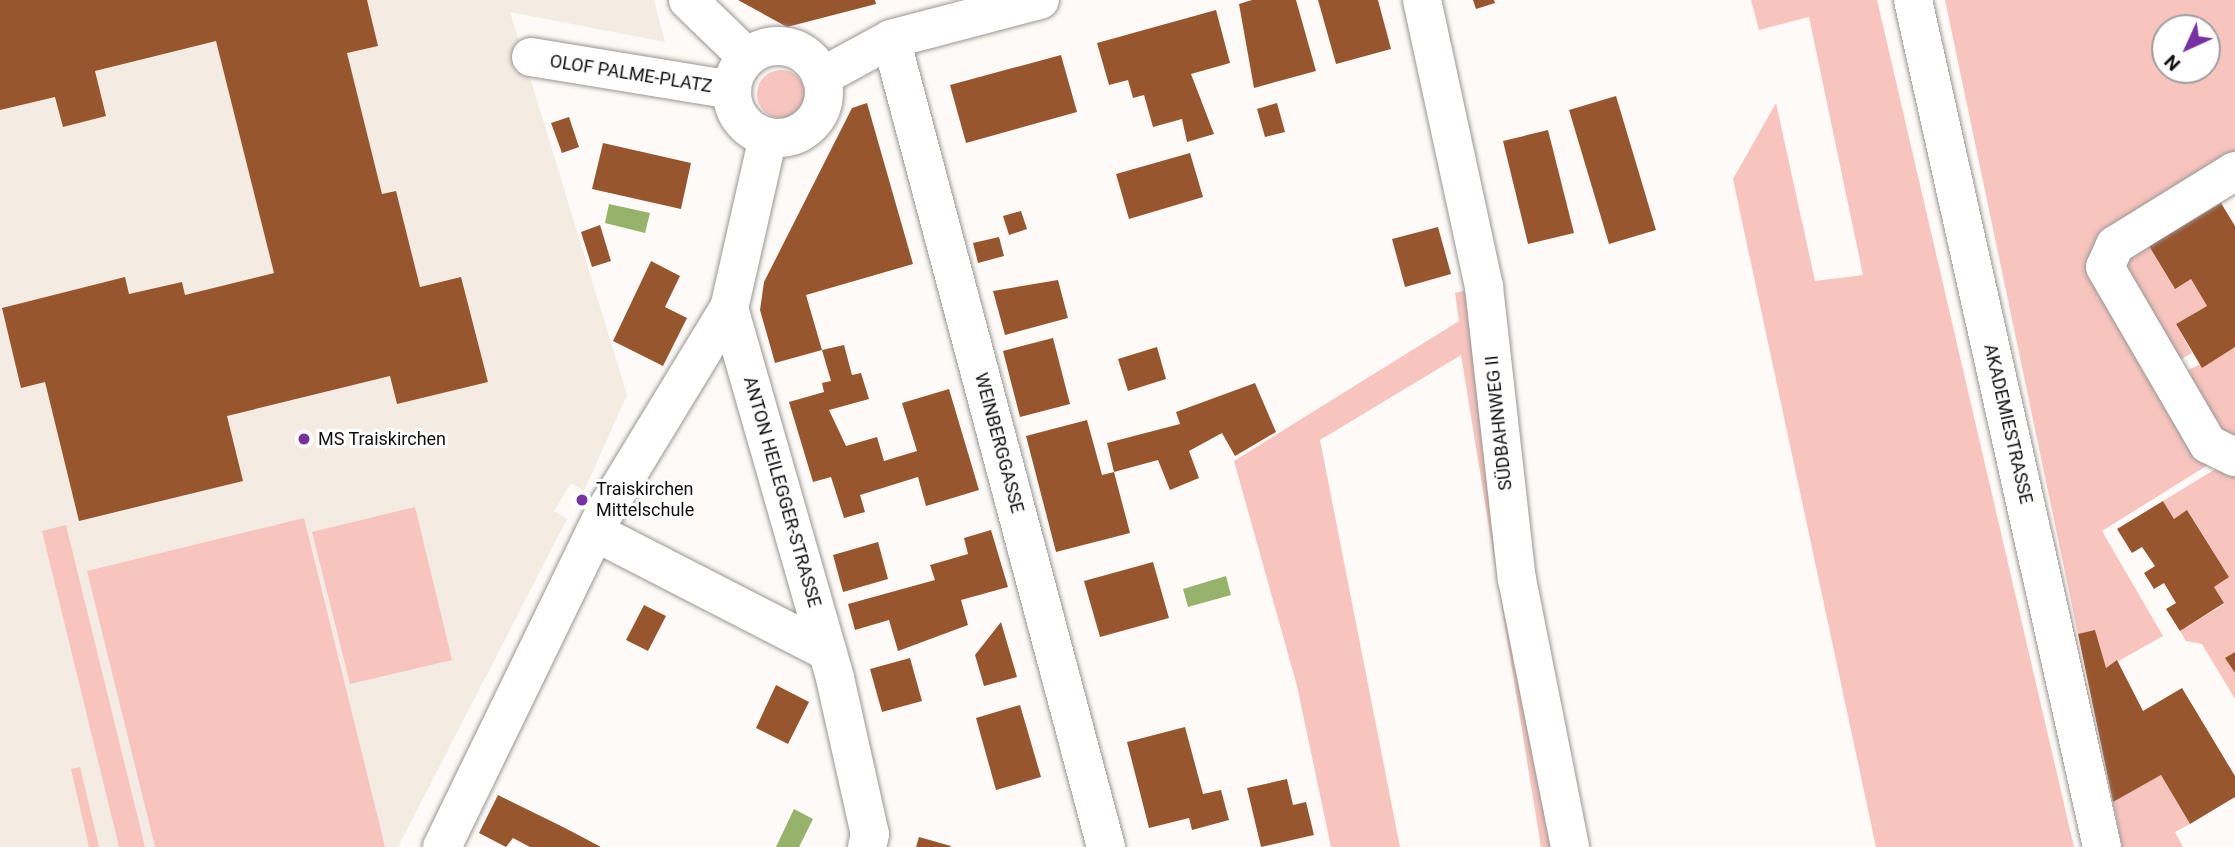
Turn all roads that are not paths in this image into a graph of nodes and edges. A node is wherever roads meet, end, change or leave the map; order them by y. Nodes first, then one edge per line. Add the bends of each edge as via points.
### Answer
1 (688, 0) edge
2 (1040, 0) edge
3 (1422, 0) edge
4 (1913, 0) edge
5 (891, 39) junction
6 (531, 57) dead end
7 (739, 74) junction
8 (821, 77) junction
9 (768, 137) junction
10 (2232, 181) edge
11 (729, 308) junction
12 (2235, 457) edge
13 (595, 532) junction
14 (827, 651) junction
15 (442, 847) edge
16 (867, 847) edge
17 (1106, 847) edge
18 (1570, 847) edge
19 (2102, 847) edge

1 - 7 street
2 - 5 street
3 - 18 street, SÜDBAHNWEG II via 1485,287 1517,579
4 - 19 street, AKADEMIESTRASSE
5 - 8 street
5 - 17 street, WEINBERGGASSE
6 - 7 street, OLOF PALME-PLATZ
7 - 8 street, OLOF PALME-PLATZ via 775,46 789,48 814,64
7 - 9 street, OLOF PALME-PLATZ via 745,125
8 - 9 street via 822,101 812,123 799,133
9 - 11 street, ANTON HEILEGGER-STRASSE
10 - 12 street via 2115,245 2105,267 2208,444
11 - 13 street via 640,447
11 - 14 street, ANTON HEILEGGER-STRASSE
13 - 14 street
13 - 15 street
14 - 16 street, ANTON HEILEGGER-STRASSE via 870,834

